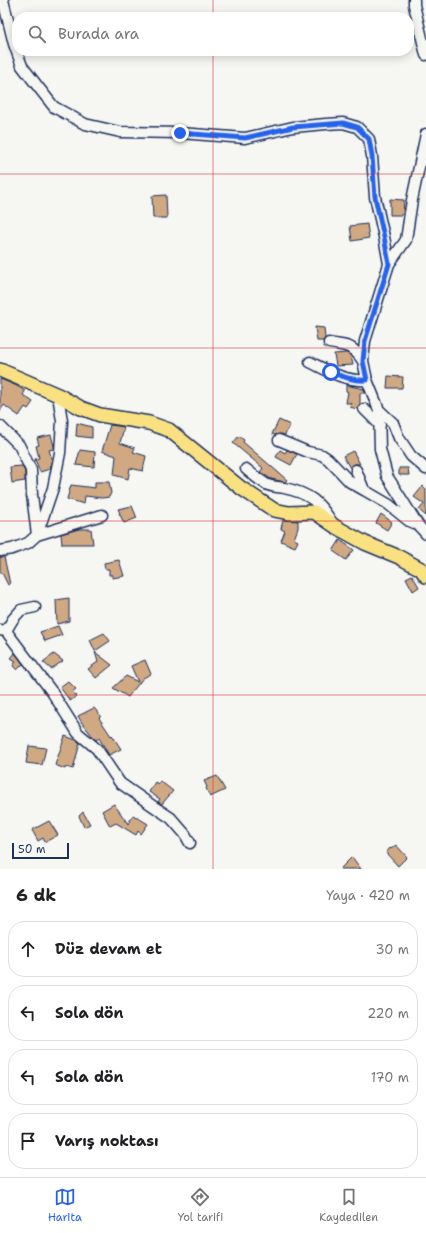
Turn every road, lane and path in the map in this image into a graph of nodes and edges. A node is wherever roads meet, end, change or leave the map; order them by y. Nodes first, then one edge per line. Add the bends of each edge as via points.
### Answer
1 (3, 0) edge
2 (414, 0) edge
3 (12, 36) edge
4 (426, 55) edge
5 (18, 56) edge
6 (426, 134) edge
7 (389, 264) junction
8 (329, 343) dead end
9 (363, 361) junction
10 (310, 362) dead end
11 (0, 370) edge
12 (367, 380) junction
13 (58, 395) junction
14 (364, 409) dead end
15 (379, 410) junction
16 (380, 425) junction
17 (0, 426) edge
18 (279, 440) dead end
19 (246, 469) dead end
20 (426, 469) edge
21 (356, 470) dead end
22 (364, 490) junction
23 (102, 515) dead end
24 (418, 525) junction
25 (336, 527) junction
26 (426, 534) edge
27 (37, 535) junction
28 (0, 551) edge
29 (426, 576) edge
30 (35, 607) dead end
31 (3, 631) edge
32 (190, 843) dead end

1 - 3 street
2 - 4 street
5 - 7 street via 22,66 54,107 85,124 120,132 245,138 293,127 343,123 357,127 369,139 375,197
6 - 7 street via 406,240
7 - 9 street via 365,341
8 - 9 street via 350,346
9 - 12 street
10 - 12 street via 347,379
11 - 13 main road
12 - 15 street
13 - 25 main road via 100,415 148,423 169,430 241,488 274,510 289,513 314,512
13 - 27 street via 62,421 60,453 53,488
14 - 16 street
15 - 16 street
15 - 20 street via 393,423 398,438 411,456
16 - 24 street via 380,449 387,476
17 - 27 street via 20,445 31,470
18 - 22 street via 322,455 350,482
19 - 25 street via 267,485 303,492 326,512
21 - 22 street
22 - 24 street
23 - 27 street
24 - 26 street
25 - 29 main road via 405,560 421,569
27 - 28 street via 28,543
30 - 31 street via 21,610
31 - 32 street via 52,692 78,733 97,749 120,783 171,818

